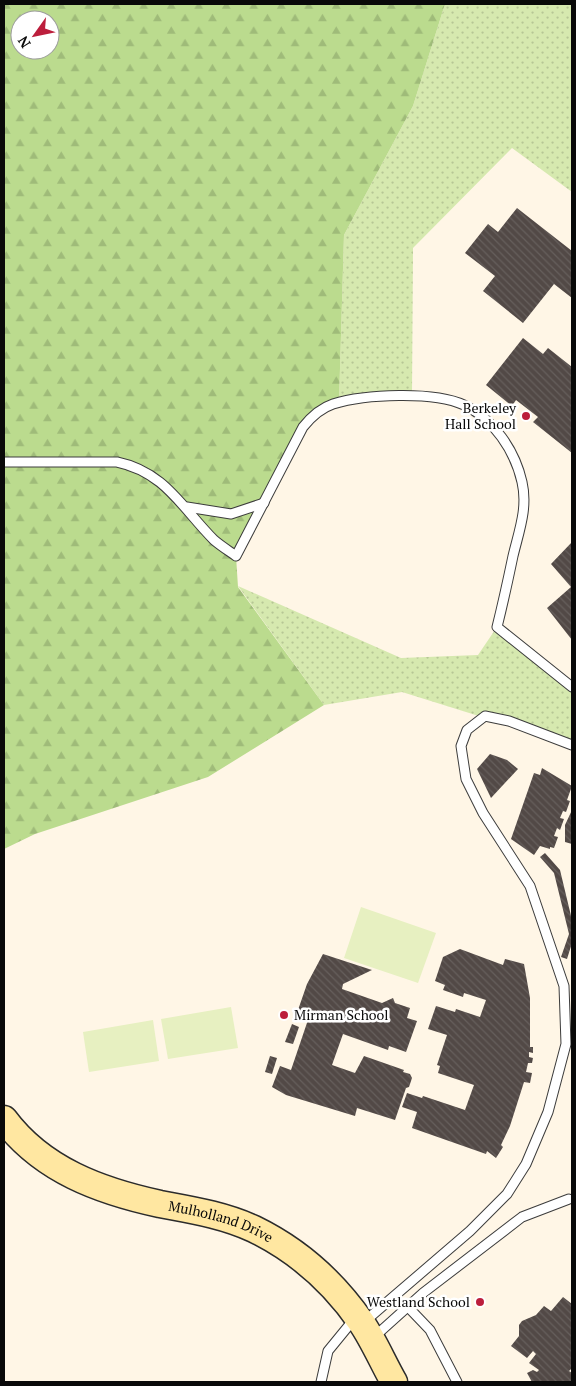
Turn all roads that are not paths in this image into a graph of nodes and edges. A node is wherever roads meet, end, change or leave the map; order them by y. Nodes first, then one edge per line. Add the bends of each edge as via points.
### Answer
1 (4, 462) edge
2 (264, 503) junction
3 (187, 507) junction
4 (572, 686) edge
5 (572, 745) edge
6 (4, 1119) edge
7 (569, 1199) dead end
8 (408, 1307) junction
9 (363, 1326) junction
10 (322, 1382) edge
11 (394, 1382) edge
12 (457, 1382) edge

1 - 3 lane via 117,462 135,466 163,484
2 - 3 lane via 230,514
2 - 3 lane via 236,556 215,541
2 - 4 lane via 303,427 326,407 364,398 412,396 438,398 463,405 485,419 504,442 518,470 524,497 521,529 497,627
5 - 9 lane via 509,721 485,716 468,730 461,746 466,779 483,814 530,886 564,986 566,1044 548,1112 526,1164 507,1194
6 - 9 main road, Mulholland Drive via 38,1154 77,1180 101,1189 231,1220 291,1250 344,1299
7 - 8 lane via 522,1217
8 - 9 lane
8 - 12 lane via 430,1330
9 - 10 lane via 328,1352
9 - 11 main road, Mulholland Drive

